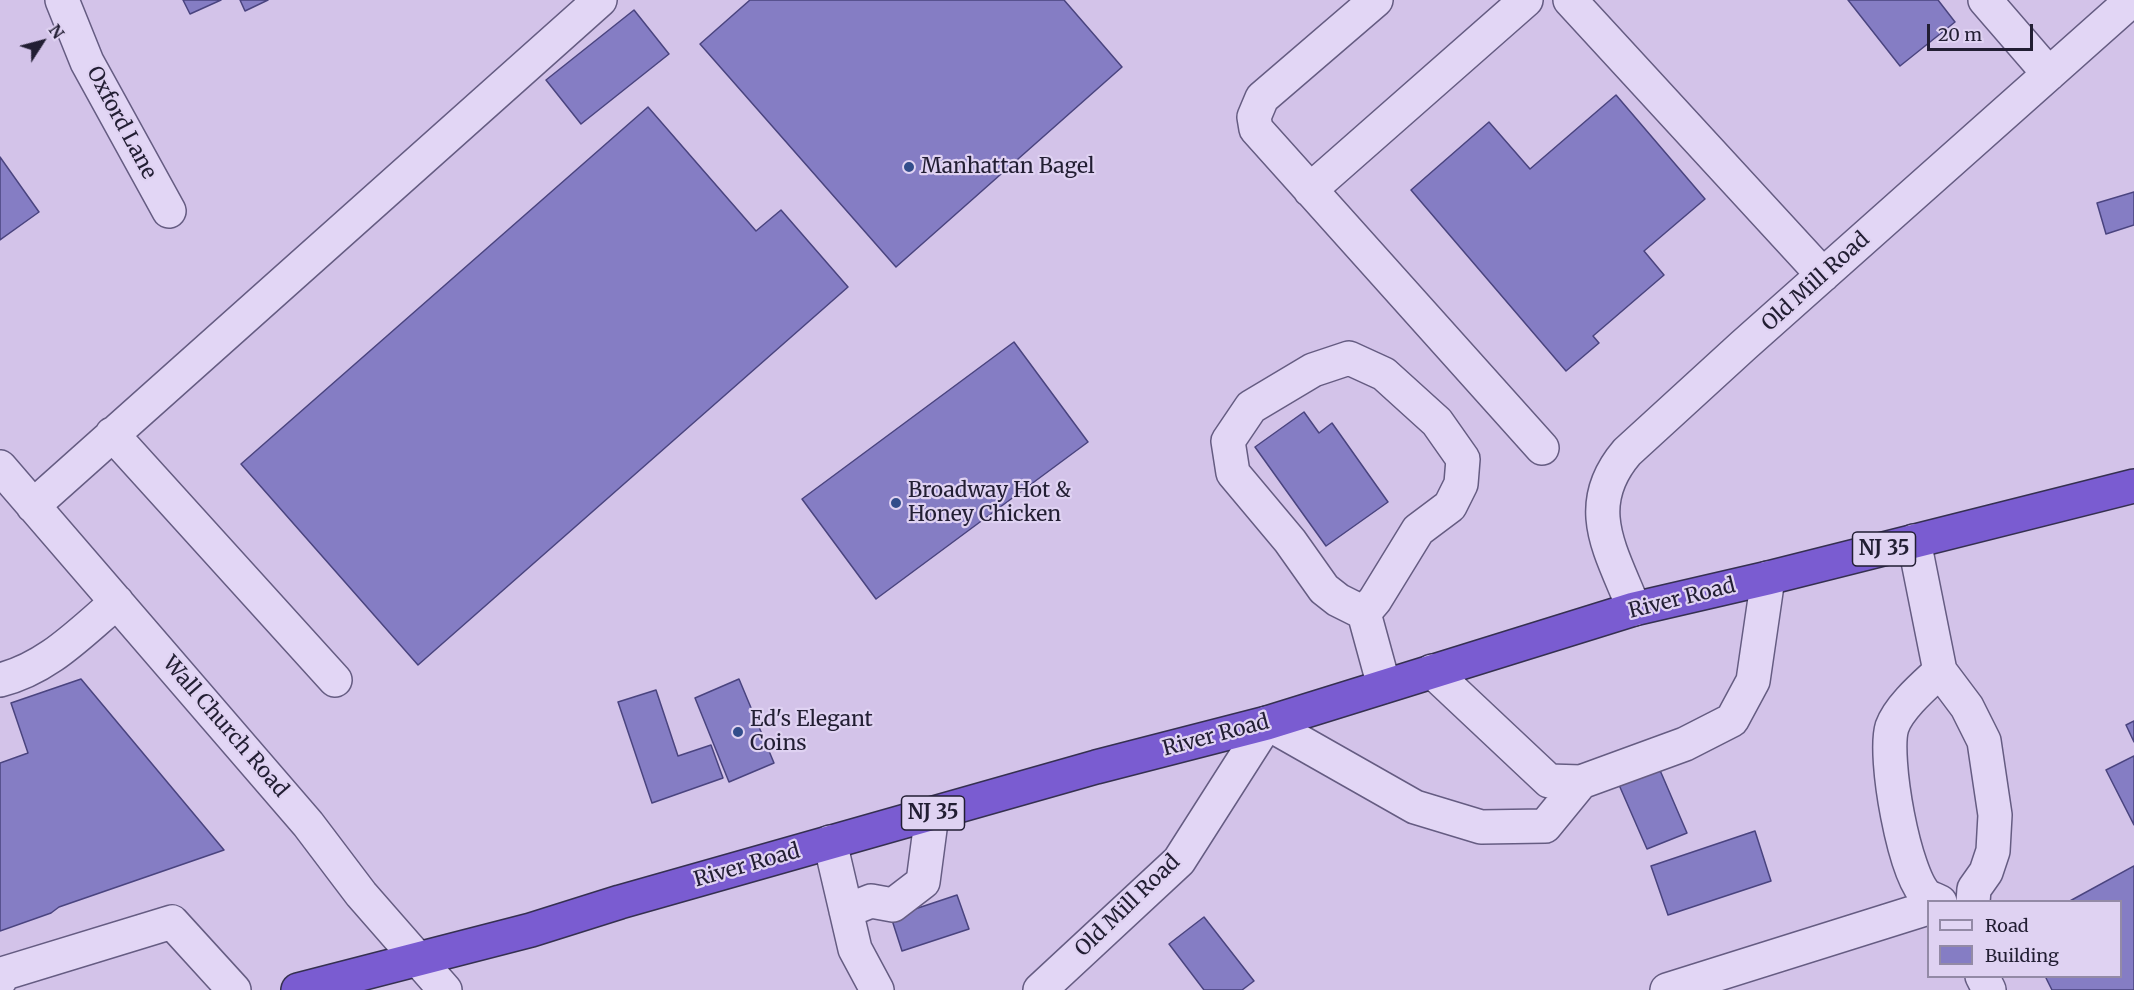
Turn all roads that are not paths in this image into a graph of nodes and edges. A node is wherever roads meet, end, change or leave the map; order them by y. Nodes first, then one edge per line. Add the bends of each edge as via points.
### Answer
1 (62, 0) edge
2 (600, 0) edge
3 (1376, 0) edge
4 (1526, 0) edge
5 (1570, 0) edge
6 (1985, 0) edge
7 (2132, 0) edge
8 (2049, 74) junction
9 (1310, 190) junction
10 (169, 212) dead end
11 (1823, 275) junction
12 (112, 434) junction
13 (1542, 448) dead end
14 (0, 467) edge
15 (2134, 486) edge
16 (33, 506) junction
17 (1914, 541) junction
18 (1768, 578) junction
19 (117, 602) junction
20 (1634, 609) junction
21 (1364, 613) junction
22 (1432, 671) junction
23 (1940, 671) junction
24 (0, 680) edge
25 (335, 680) dead end
26 (1384, 686) junction
27 (1267, 723) junction
28 (1581, 782) junction
29 (932, 813) junction
30 (830, 842) junction
31 (1966, 897) edge
32 (1936, 900) edge
33 (1927, 909) edge
34 (846, 911) junction
35 (416, 958) junction
36 (0, 980) edge
37 (234, 990) edge
38 (298, 990) edge
39 (445, 990) edge
40 (877, 990) edge
41 (1040, 990) edge
42 (1668, 990) edge

1 - 10 street, Oxford Lane via 87,62
2 - 12 street
3 - 9 street via 1262,98 1254,117 1256,129
4 - 9 street
5 - 11 street
6 - 8 street
7 - 8 street, Old Mill Road
8 - 11 street, Old Mill Road
9 - 13 street
11 - 20 street, Old Mill Road via 1616,466 1607,482 1602,506 1604,530
12 - 16 street
12 - 25 street
14 - 16 street, Wall Church Road
15 - 17 highway, River Road / NJ 35
16 - 19 street, Wall Church Road
17 - 18 highway, River Road / NJ 35
17 - 23 street
18 - 20 highway, River Road / NJ 35
18 - 28 street via 1753,681 1732,720 1685,744
19 - 24 street via 56,654 21,675
19 - 35 street, Wall Church Road via 308,824
20 - 22 highway, River Road / NJ 35
21 - 21 street via 1418,530 1450,506 1461,484 1463,459 1437,422 1384,374 1349,358 1313,370 1251,408 1228,441 1233,473 1324,589
21 - 26 street
22 - 26 highway, River Road / NJ 35
22 - 28 street via 1549,781
23 - 31 street via 1967,707 1984,741 1995,815 1993,851 1986,872
23 - 32 street via 1912,698 1893,726 1889,749 1893,788 1915,878 1927,896
26 - 27 highway, River Road / NJ 35
27 - 28 street via 1415,807 1481,827 1545,826
27 - 29 highway, River Road / NJ 35
27 - 41 street, Old Mill Road via 1179,861
29 - 30 highway, River Road / NJ 35
29 - 34 street via 923,882 893,905 871,901
30 - 34 street
30 - 35 highway, River Road / NJ 35 via 531,930
33 - 42 street
34 - 40 street via 855,949
35 - 38 highway, River Road / NJ 35
35 - 39 street, Wall Church Road
36 - 37 street via 2,974 172,922

